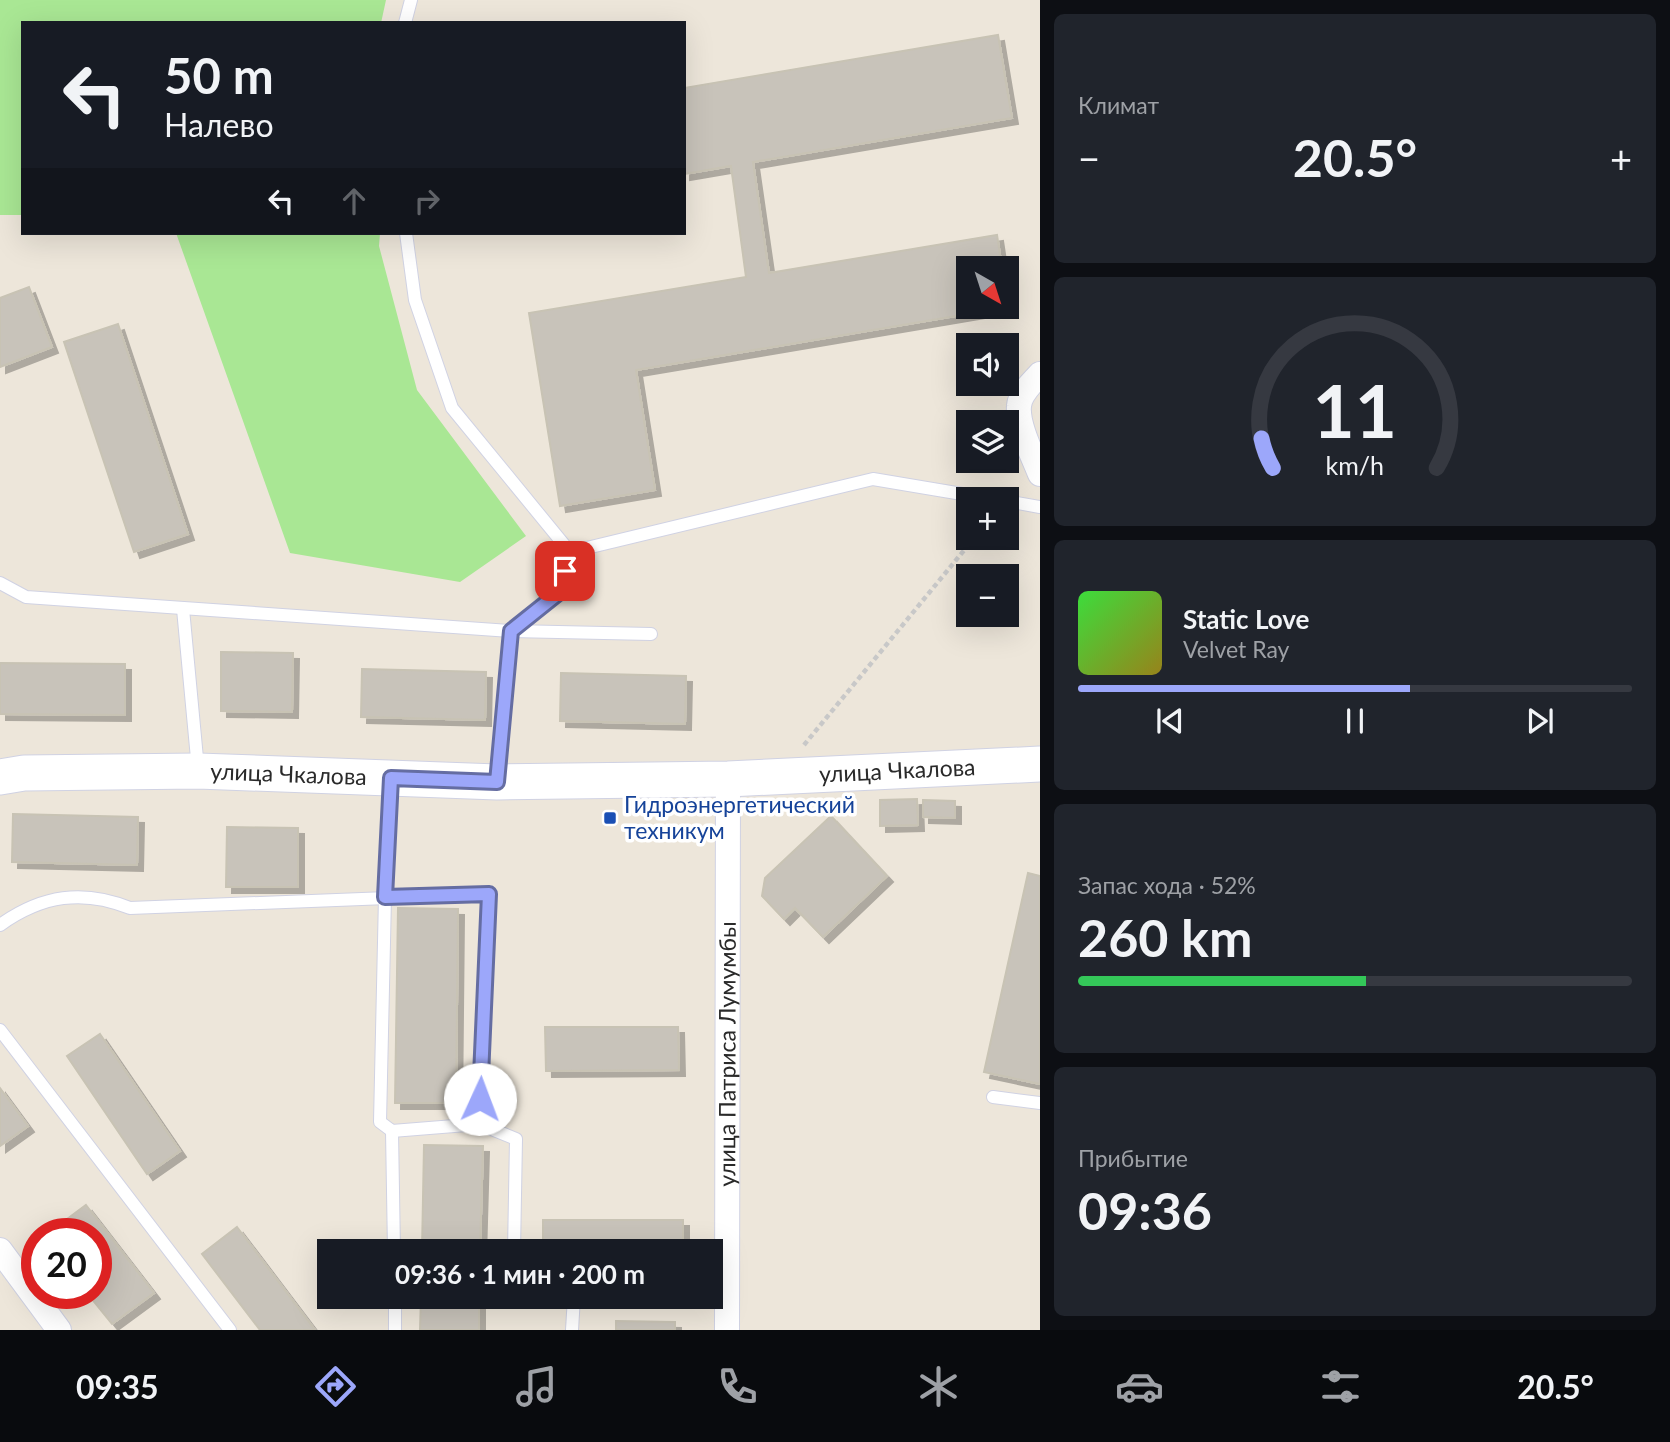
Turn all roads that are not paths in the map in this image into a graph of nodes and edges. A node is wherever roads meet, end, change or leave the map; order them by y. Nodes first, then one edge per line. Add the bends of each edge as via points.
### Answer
1 (411, 0) edge
2 (406, 21) edge
3 (406, 235) edge
4 (1040, 374) edge
5 (1040, 474) edge
6 (956, 493) edge
7 (1019, 503) edge
8 (1040, 507) edge
9 (569, 552) junction
10 (0, 583) edge
11 (183, 609) junction
12 (511, 631) junction
13 (651, 634) dead end
14 (1040, 764) edge
15 (198, 771) junction
16 (0, 777) edge
17 (391, 778) junction
18 (728, 779) junction
19 (497, 782) junction
20 (385, 897) junction
21 (0, 925) edge
22 (0, 1030) edge
23 (993, 1097) dead end
24 (1040, 1103) edge
25 (479, 1124) junction
26 (392, 1130) junction
27 (394, 1239) edge
28 (514, 1239) edge
29 (720, 1239) edge
30 (0, 1250) edge
31 (723, 1306) edge
32 (395, 1309) edge
33 (573, 1309) edge
34 (59, 1330) edge
35 (230, 1330) edge
36 (396, 1330) edge
37 (572, 1330) edge
38 (727, 1330) edge

1 - 2 lane
3 - 9 lane via 415,300 452,408
4 - 5 street via 1019,405
6 - 9 lane via 873,479
7 - 8 lane
9 - 12 lane via 561,591
10 - 11 lane via 26,597
11 - 12 lane
11 - 15 lane
12 - 13 lane
12 - 19 lane
14 - 18 main road, улица Чкалова
15 - 16 main road, улица Чкалова via 46,772
15 - 17 main road, улица Чкалова
17 - 19 main road, улица Чкалова
17 - 20 lane
18 - 19 main road, улица Чкалова
18 - 29 street, улица Патриса Лумумбы
20 - 21 lane via 130,908 107,899 74,896 41,902
20 - 25 lane via 489,894
20 - 26 lane via 380,1122
22 - 35 lane
23 - 24 lane
25 - 26 lane
25 - 28 lane via 516,1139
26 - 27 lane
30 - 34 street
31 - 38 street, улица Патриса Лумумбы
32 - 36 lane
33 - 37 lane

